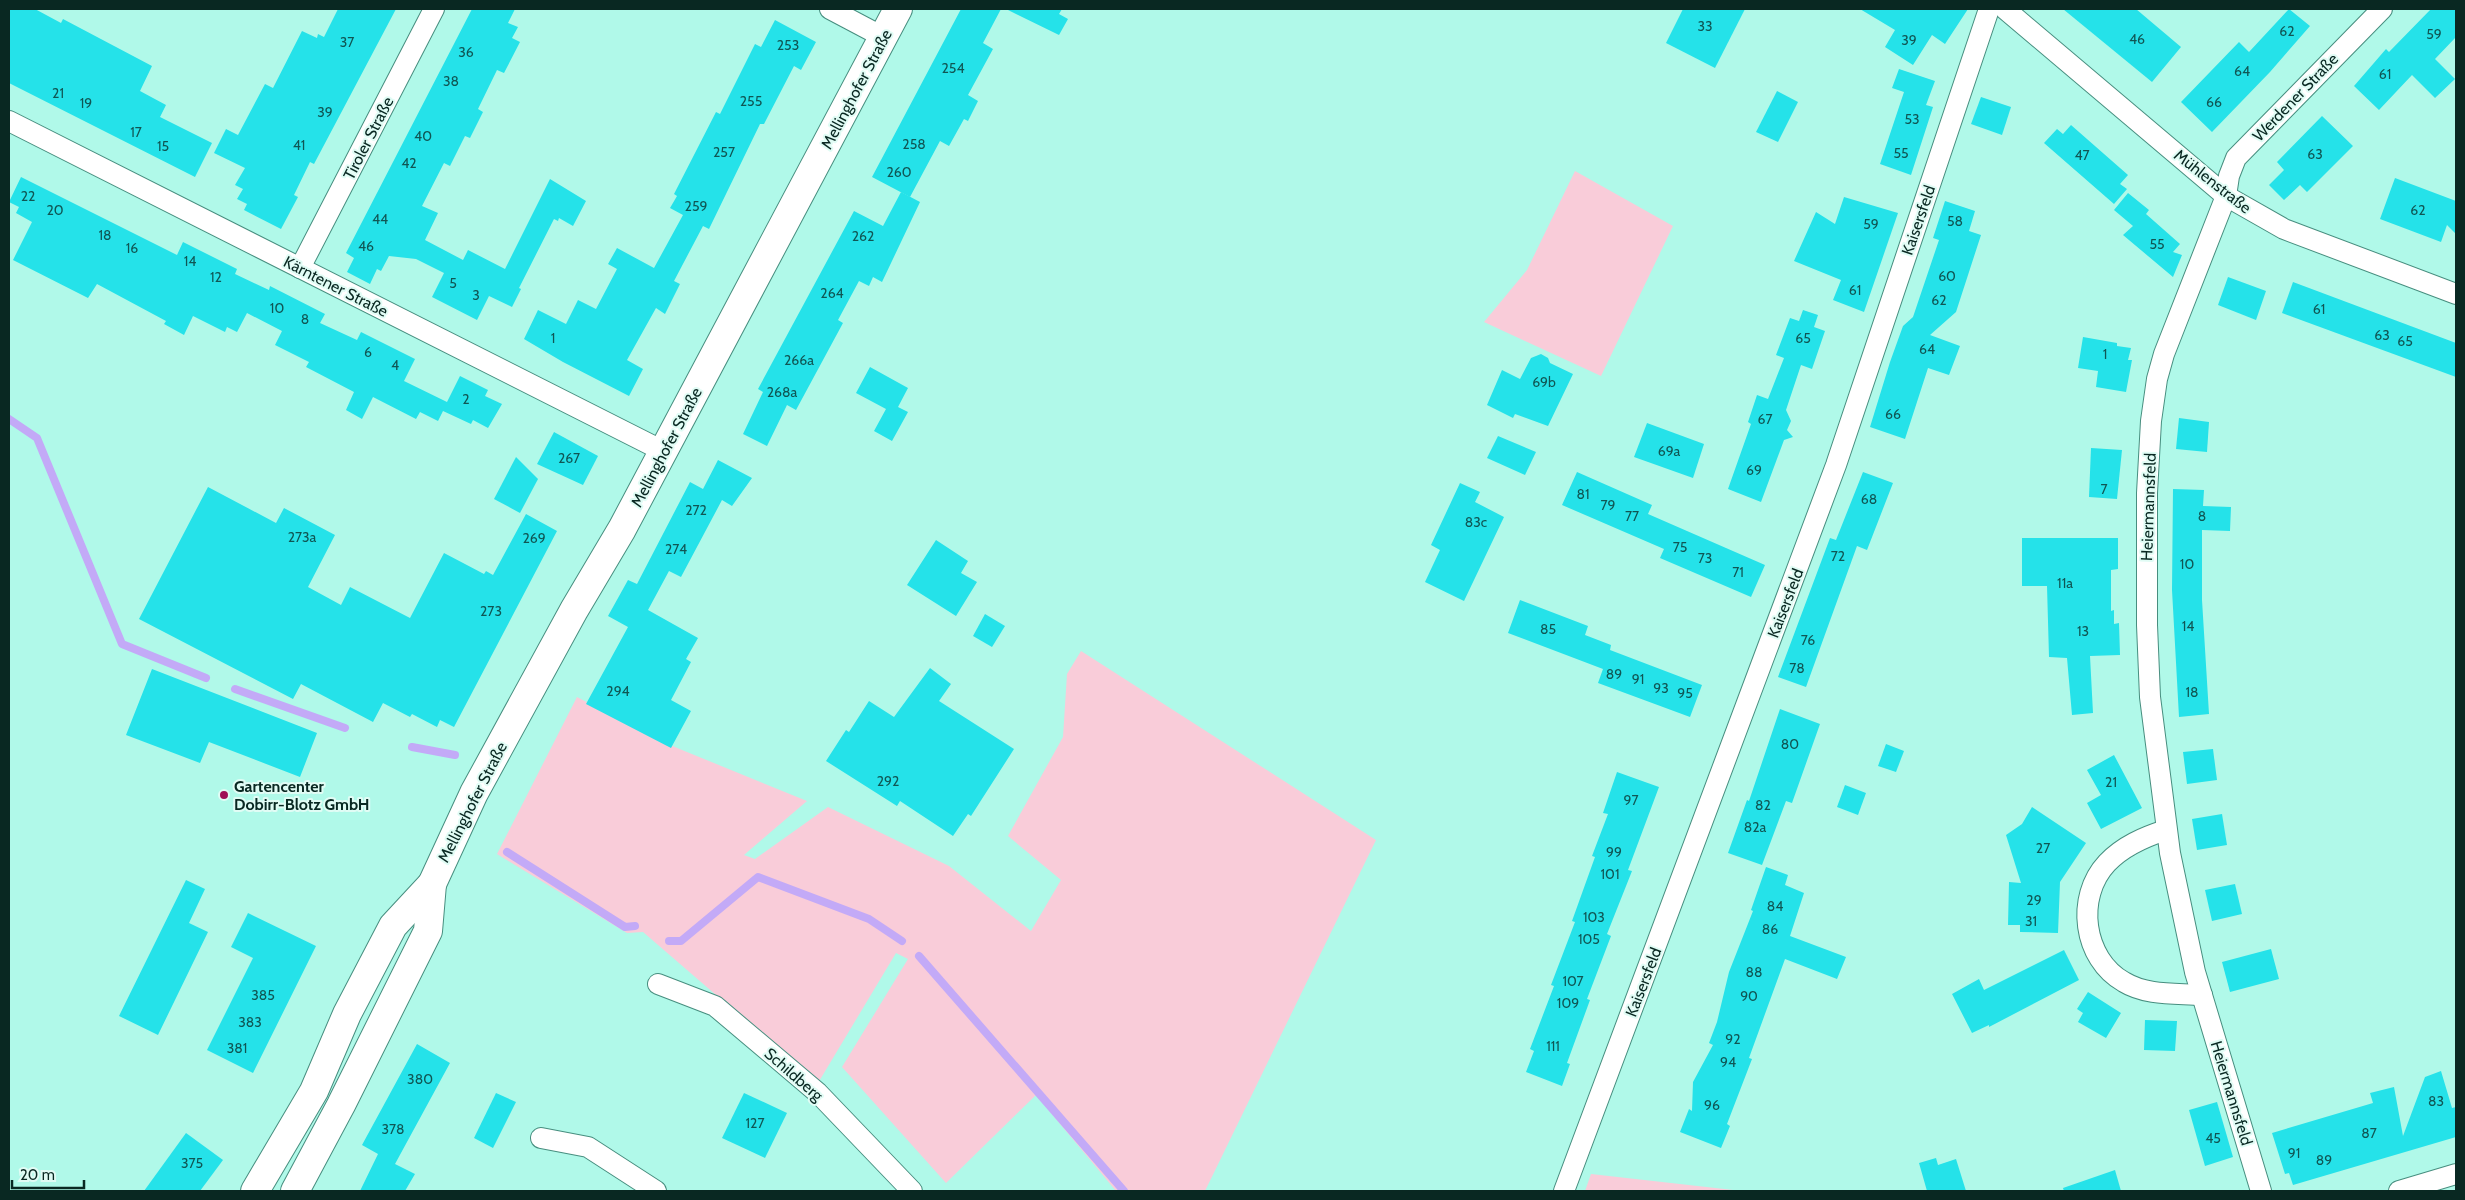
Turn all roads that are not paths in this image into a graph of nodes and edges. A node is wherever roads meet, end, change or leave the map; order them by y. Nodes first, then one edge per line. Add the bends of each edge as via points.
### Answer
1 (434, 9) edge
2 (830, 9) edge
3 (898, 9) edge
4 (1989, 9) edge
5 (2005, 9) edge
6 (2382, 9) edge
7 (883, 37) junction
8 (9, 121) edge
9 (2226, 196) junction
10 (300, 268) junction
11 (2456, 294) edge
12 (663, 452) junction
13 (2166, 830) junction
14 (432, 884) junction
15 (658, 984) dead end
16 (2202, 995) junction
17 (542, 1138) dead end
18 (2456, 1174) edge
19 (255, 1191) edge
20 (295, 1191) edge
21 (656, 1191) edge
22 (912, 1191) edge
23 (1564, 1191) edge
24 (2261, 1191) edge
25 (2399, 1191) edge

1 - 10 street, Tiroler Straße
2 - 7 street
3 - 7 main road, Mellinghofer Straße
4 - 23 street, Kaisersfeld via 1836,465
5 - 9 street, Mühlenstraße
6 - 9 street, Werdener Straße via 2236,158
7 - 12 main road, Mellinghofer Straße
8 - 10 street, Kärntener Straße
9 - 11 street, Mühlenstraße via 2284,229
9 - 13 street, Heiermannsfeld via 2161,364 2151,421 2147,493 2147,625 2150,697
10 - 12 street, Kärntener Straße
12 - 14 main road, Mellinghofer Straße via 474,793
13 - 16 street, Heiermannsfeld
13 - 16 street via 2127,846 2102,869 2088,901 2089,932 2103,963 2124,982 2149,992
14 - 19 main road, Mellinghofer Straße via 393,926 348,1014 314,1091
14 - 20 main road, Mellinghofer Straße via 428,932 342,1105
15 - 22 street, Schildberg via 715,1006 818,1093
16 - 24 street, Heiermannsfeld
17 - 21 street via 588,1148
18 - 25 street

